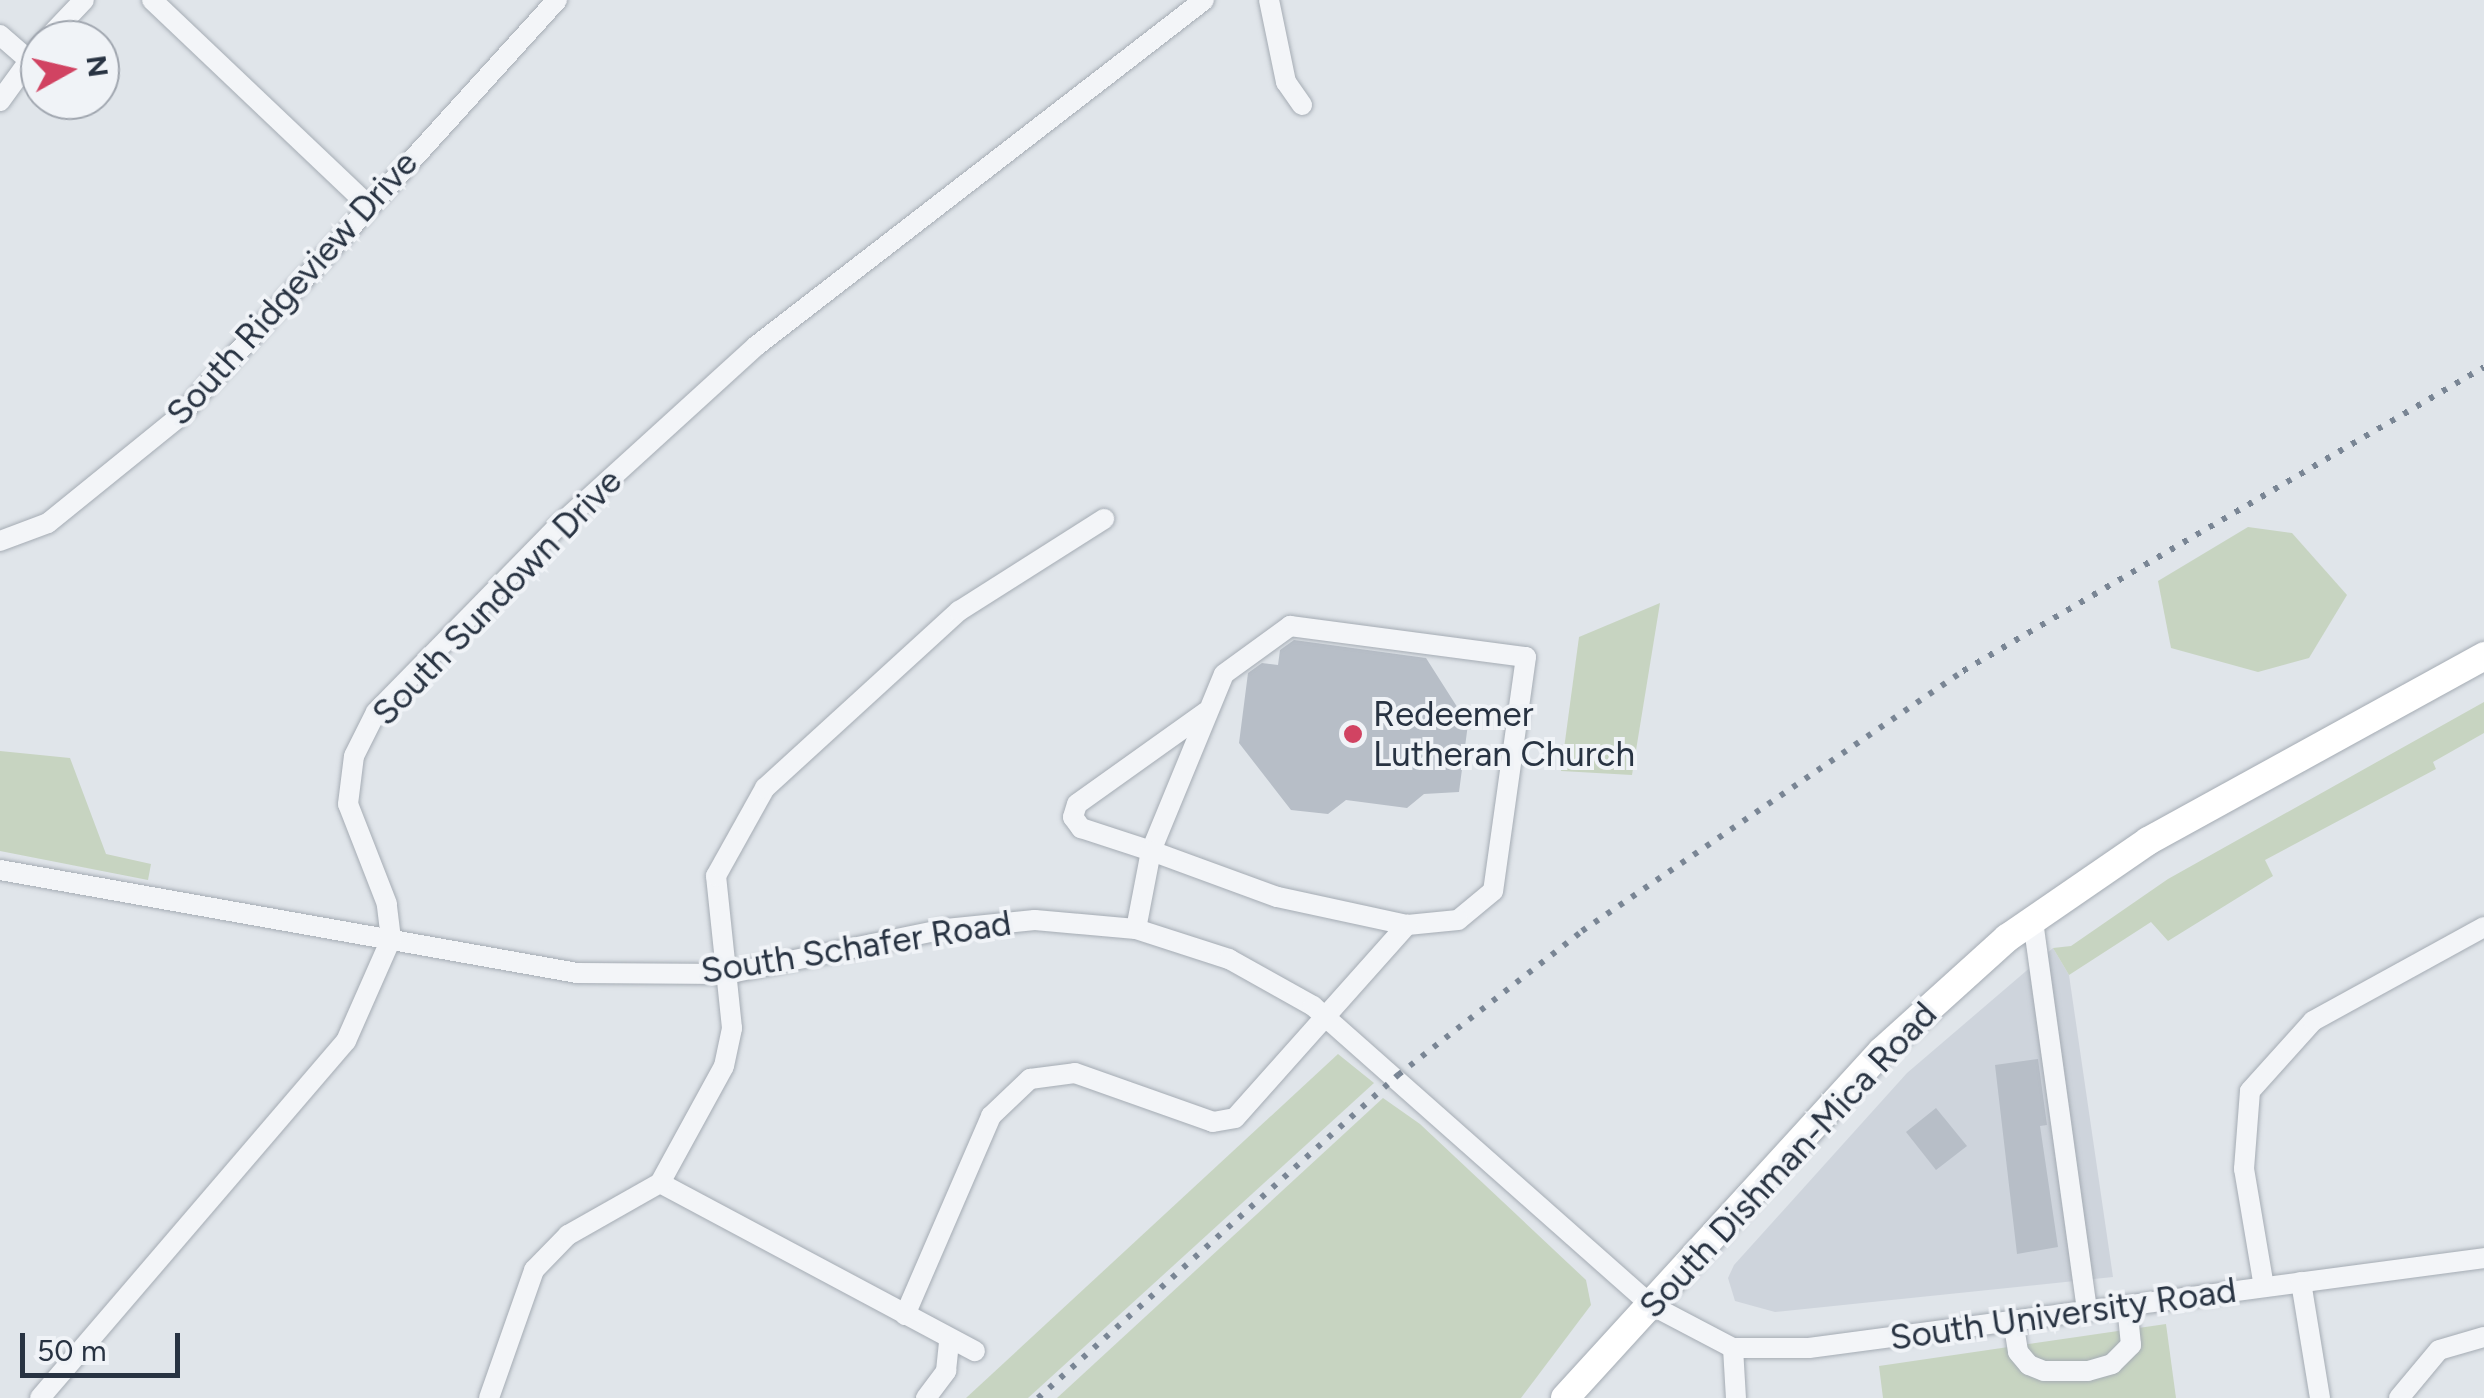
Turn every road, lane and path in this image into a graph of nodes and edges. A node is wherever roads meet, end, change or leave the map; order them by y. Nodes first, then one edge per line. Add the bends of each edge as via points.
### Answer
1 (84, 0) edge
2 (152, 0) edge
3 (557, 0) edge
4 (1204, 0) edge
5 (1269, 0) edge
6 (65, 20) edge
7 (20, 72) edge
8 (0, 101) edge
9 (1302, 105) dead end
10 (366, 204) junction
11 (1104, 519) dead end
12 (0, 541) edge
13 (2484, 656) edge
14 (1206, 712) junction
15 (1151, 850) junction
16 (0, 870) edge
17 (2033, 921) junction
18 (1407, 925) junction
19 (2484, 927) edge
20 (1136, 929) junction
21 (390, 940) junction
22 (726, 974) junction
23 (1329, 1018) junction
24 (660, 1183) junction
25 (2484, 1258) edge
26 (2302, 1282) junction
27 (2264, 1287) junction
28 (1651, 1305) junction
29 (2127, 1305) junction
30 (2088, 1310) junction
31 (905, 1315) junction
32 (2013, 1320) junction
33 (2484, 1337) edge
34 (950, 1340) junction
35 (1733, 1348) junction
36 (976, 1351) dead end
37 (40, 1398) edge
38 (488, 1398) edge
39 (926, 1398) edge
40 (1565, 1398) edge
41 (1736, 1398) edge
42 (2320, 1398) edge
43 (2399, 1398) edge

1 - 6 street
2 - 10 street
3 - 10 street, South Ridgeview Drive
4 - 21 street, South Sundown Drive via 756,346 556,528 376,712 354,756 348,804 387,904
5 - 9 street via 1286,82
7 - 8 street
10 - 12 street, South Ridgeview Drive via 179,418 48,523
11 - 22 street via 959,612 765,788 716,876
13 - 17 main road, South Dishman-Mica Road via 2148,841
14 - 15 street
14 - 15 street via 1077,804 1073,817 1081,828
14 - 18 street via 1224,674 1241,657 1276,632 1305,623 1526,657 1493,891 1458,920
15 - 18 street via 1277,897
15 - 20 street
16 - 21 street, South Schafer Road
17 - 28 main road, South Dishman-Mica Road via 1882,1051
17 - 30 street
18 - 23 street
19 - 27 street via 2313,1022 2250,1091 2244,1169
20 - 22 street, South Schafer Road via 1034,920 946,929
20 - 23 street, South Schafer Road via 1229,959
21 - 22 street, South Schafer Road via 577,973
21 - 37 street via 346,1041
22 - 24 street via 732,1028 724,1066
23 - 28 street, South Schafer Road
23 - 31 street via 1224,1122 1076,1073 1030,1080 991,1116
24 - 31 street
24 - 38 street via 568,1235 534,1270
25 - 26 street, South University Road
26 - 27 street, South University Road
26 - 42 street
27 - 29 street, South University Road
28 - 35 street, South University Road
28 - 40 main road, South Dishman-Mica Road
29 - 30 street, South University Road
29 - 32 street via 2131,1345 2112,1364 2088,1371 2064,1374 2028,1364 2018,1352
30 - 32 street, South University Road
31 - 34 street
32 - 35 street, South University Road via 1809,1348
33 - 43 street via 2439,1350
34 - 36 street
34 - 39 street via 946,1371
35 - 41 street

